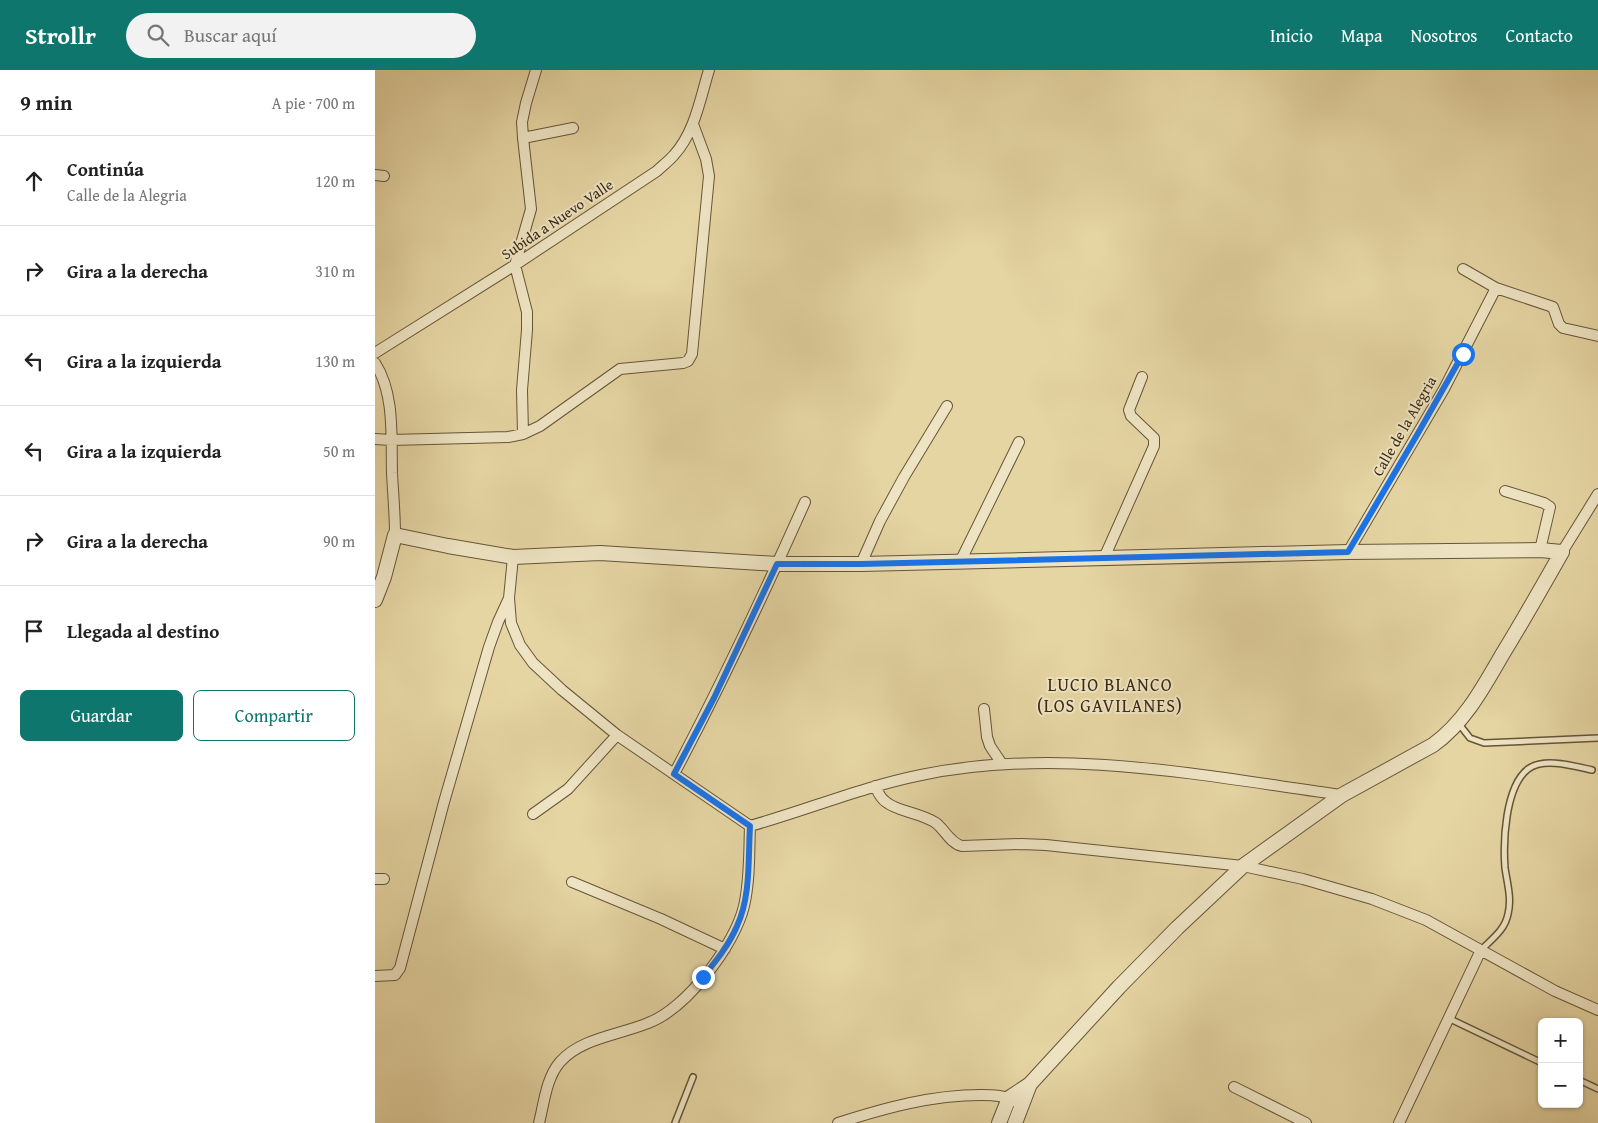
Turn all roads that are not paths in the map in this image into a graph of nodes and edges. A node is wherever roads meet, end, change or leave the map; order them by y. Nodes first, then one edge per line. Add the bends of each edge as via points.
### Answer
1 (536, 70) edge
2 (709, 70) edge
3 (693, 124) junction
4 (573, 128) dead end
5 (523, 138) junction
6 (515, 265) junction
7 (1463, 269) dead end
8 (1496, 288) junction
9 (1598, 336) edge
10 (375, 353) edge
11 (375, 363) edge
12 (1142, 377) dead end
13 (947, 406) dead end
14 (523, 434) junction
15 (375, 439) edge
16 (391, 440) junction
17 (1019, 442) dead end
18 (1505, 491) dead end
19 (1598, 494) edge
20 (805, 502) dead end
21 (395, 535) junction
22 (1540, 550) junction
23 (1348, 552) junction
24 (1562, 552) junction
25 (513, 557) junction
26 (1104, 558) junction
27 (961, 560) junction
28 (777, 564) junction
29 (861, 564) junction
30 (509, 598) junction
31 (375, 600) edge
32 (985, 709) dead end
33 (1459, 723) junction
34 (617, 735) junction
35 (1598, 738) edge
36 (1002, 764) junction
37 (1592, 770) dead end
38 (674, 774) junction
39 (875, 786) junction
40 (1342, 795) junction
41 (533, 814) dead end
42 (750, 826) junction
43 (1243, 866) junction
44 (572, 882) dead end
45 (725, 949) junction
46 (1481, 950) junction
47 (375, 976) edge
48 (1598, 1010) edge
49 (1448, 1018) junction
50 (1538, 1060) edge
51 (693, 1077) dead end
52 (1583, 1082) edge
53 (1234, 1088) dead end
54 (1598, 1089) edge
55 (1015, 1102) junction
56 (539, 1123) edge
57 (675, 1123) edge
58 (838, 1123) edge
59 (999, 1123) edge
60 (1015, 1123) edge
61 (1306, 1123) edge
62 (1399, 1123) edge

1 - 5 street via 522,122
2 - 3 street, Subida a Nuevo Valle
3 - 6 street, Subida a Nuevo Valle via 684,142 657,171
3 - 14 street via 709,176 692,354 683,363 620,370 540,426
4 - 5 street
5 - 6 street via 531,209
6 - 10 street, Subida a Nuevo Valle
6 - 14 street via 527,312
7 - 8 street
8 - 9 street via 1553,307 1563,328
8 - 23 street, Calle de la Alegria via 1444,389
11 - 16 street via 387,390
12 - 26 street via 1129,410 1131,416 1154,438 1154,446
13 - 29 street via 903,477
14 - 16 street
15 - 16 street
16 - 21 street
17 - 27 street
18 - 22 street via 1550,507
19 - 24 street
20 - 28 street
21 - 25 street
21 - 31 street
22 - 23 street
22 - 24 street
23 - 26 street
24 - 33 street
25 - 28 street via 600,553
25 - 30 street
26 - 27 street
27 - 29 street
28 - 29 street
28 - 38 street
30 - 34 street via 511,623 520,645 533,663
30 - 47 street via 489,647 400,968 395,975
32 - 36 street via 987,737
33 - 35 lane via 1470,738 1484,743
33 - 40 street via 1433,745
34 - 38 street
34 - 41 street via 568,789
36 - 39 street via 921,774
36 - 40 street via 1056,762 1117,766
37 - 46 lane via 1565,763 1544,764 1528,769 1517,784 1509,804 1504,844 1509,913 1504,926
38 - 42 street
39 - 42 street
39 - 43 street via 885,802 927,817 957,845 1046,845
40 - 43 street
42 - 45 street via 744,905
43 - 46 street via 1373,899 1426,920
43 - 55 street via 1119,987
44 - 45 street
45 - 56 street via 669,1012 650,1023 572,1050 558,1064 549,1082
46 - 48 street via 1555,991
46 - 49 street
49 - 50 lane
49 - 62 street
51 - 57 lane
52 - 54 lane
53 - 61 street
55 - 58 street via 989,1095 942,1096
55 - 59 street
55 - 60 street

